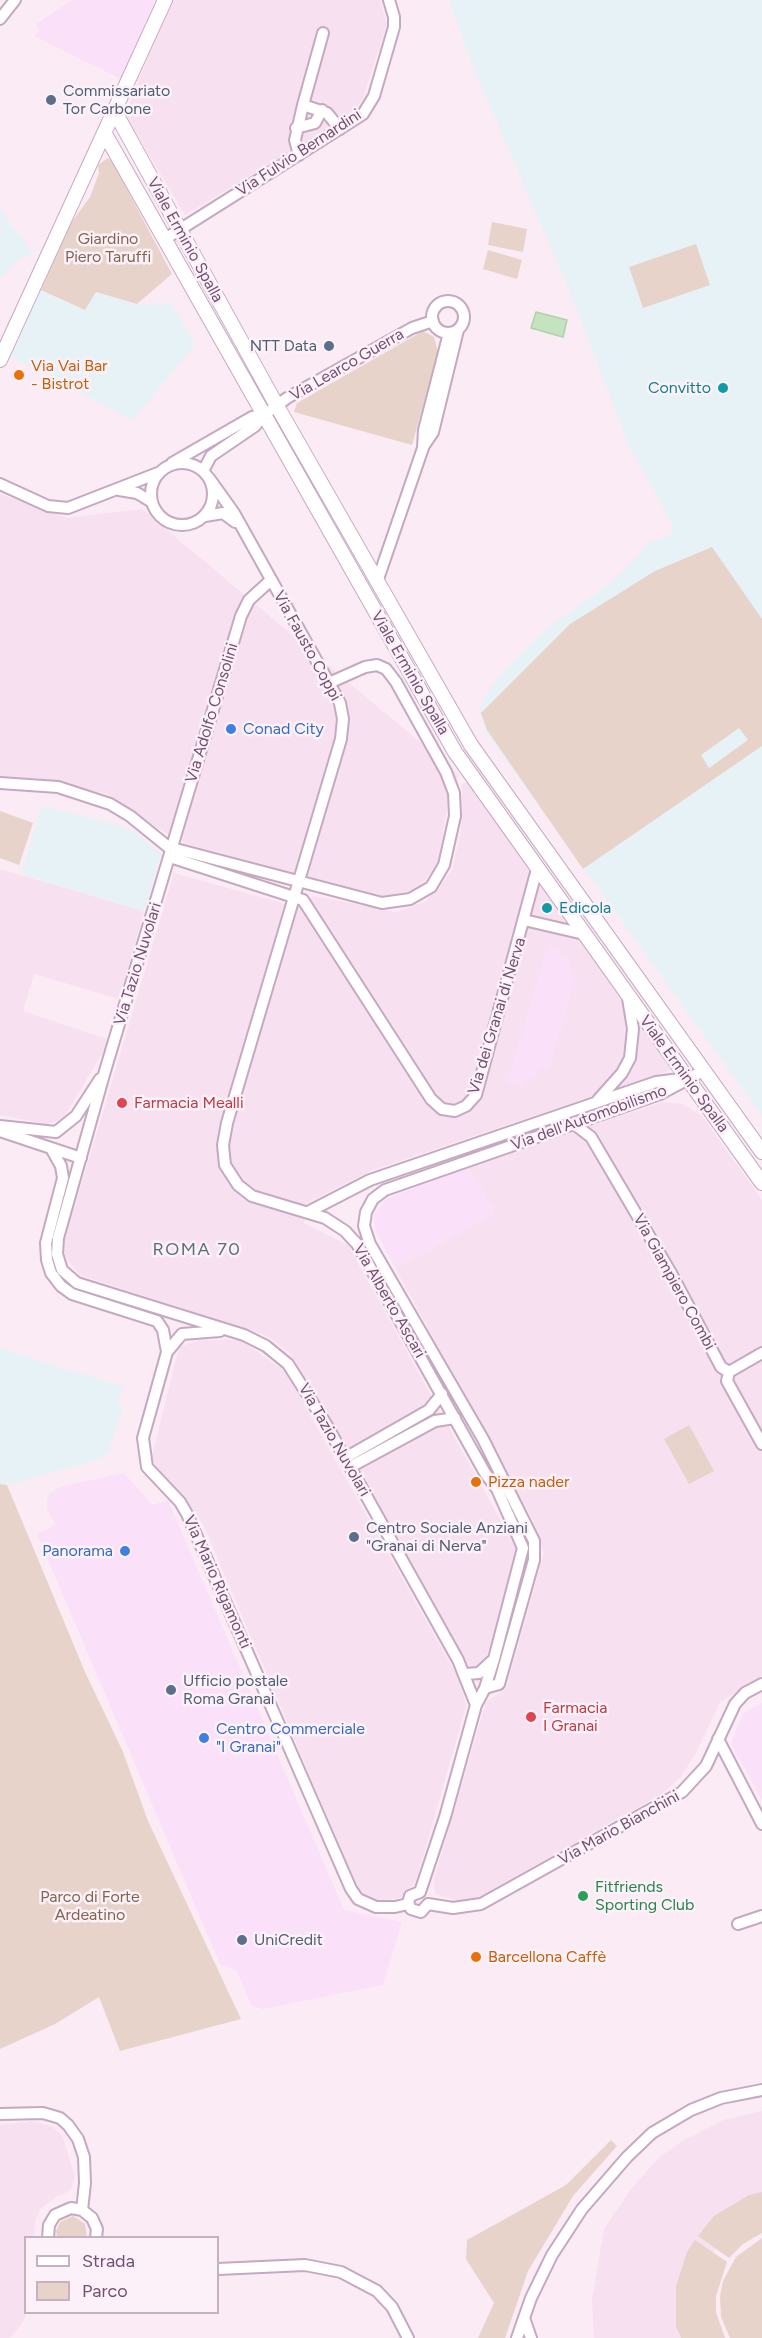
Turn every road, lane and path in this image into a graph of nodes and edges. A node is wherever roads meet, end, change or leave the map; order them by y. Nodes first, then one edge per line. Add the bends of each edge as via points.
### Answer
1 (15, 0) edge
2 (165, 0) edge
3 (389, 0) edge
4 (0, 19) edge
5 (322, 33) dead end
6 (303, 105) junction
7 (322, 110) junction
8 (115, 112) junction
9 (296, 128) junction
10 (340, 129) junction
11 (105, 134) junction
12 (299, 155) junction
13 (180, 230) junction
14 (165, 239) junction
15 (433, 321) junction
16 (453, 332) junction
17 (0, 360) edge
18 (277, 406) junction
19 (264, 415) junction
20 (171, 464) junction
21 (158, 473) junction
22 (206, 475) junction
23 (0, 484) edge
24 (118, 489) junction
25 (152, 502) junction
26 (202, 517) junction
27 (248, 539) junction
28 (271, 580) junction
29 (381, 588) junction
30 (370, 602) junction
31 (329, 683) junction
32 (0, 783) edge
33 (171, 852) junction
34 (537, 869) junction
35 (299, 881) junction
36 (295, 896) junction
37 (524, 920) junction
38 (584, 934) junction
39 (627, 995) junction
40 (105, 1071) junction
41 (704, 1071) junction
42 (688, 1078) junction
43 (725, 1101) junction
44 (595, 1103) junction
45 (711, 1111) junction
46 (574, 1124) junction
47 (0, 1126) edge
48 (0, 1131) edge
49 (460, 1149) junction
50 (52, 1150) junction
51 (762, 1152) edge
52 (81, 1158) junction
53 (465, 1161) junction
54 (409, 1167) junction
55 (63, 1178) junction
56 (414, 1180) junction
57 (762, 1183) edge
58 (380, 1193) joint
59 (68, 1204) junction
60 (308, 1212) junction
61 (143, 1310) junction
62 (406, 1319) junction
63 (230, 1331) junction
64 (167, 1352) junction
65 (762, 1353) edge
66 (729, 1372) junction
67 (442, 1394) junction
68 (455, 1418) junction
69 (762, 1444) edge
70 (348, 1462) junction
71 (498, 1466) junction
72 (485, 1473) junction
73 (521, 1585) junction
74 (494, 1659) junction
75 (466, 1674) junction
76 (762, 1684) edge
77 (485, 1688) junction
78 (476, 1705) junction
79 (718, 1739) junction
80 (762, 1824) edge
81 (420, 1892) junction
82 (408, 1904) junction
83 (428, 1904) junction
84 (762, 1916) edge
85 (738, 1924) dead end
86 (762, 2090) edge
87 (0, 2114) edge
88 (82, 2210) junction
89 (48, 2236) edge
90 (96, 2236) edge
91 (219, 2269) edge
92 (524, 2318) junction
93 (408, 2338) edge
94 (518, 2338) edge
95 (531, 2338) edge

1 - 4 street
2 - 8 main road
3 - 10 street, Via Fulvio Bernardini via 394,27 374,96 363,114
5 - 6 street
6 - 7 street
6 - 9 street
7 - 9 street via 315,123
7 - 10 street
8 - 11 main road
8 - 13 main road, Viale Erminio Spalla
9 - 12 street
10 - 12 street, Via Fulvio Bernardini
11 - 14 main road, Viale Erminio Spalla
11 - 17 main road
12 - 13 street, Via Fulvio Bernardini
13 - 14 street, Via Fulvio Bernardini
13 - 18 main road, Viale Erminio Spalla
14 - 19 main road, Viale Erminio Spalla
15 - 16 street via 440,330
15 - 16 street via 438,304 453,301 464,312 464,322
15 - 18 street, Via Learco Guerra via 412,328
16 - 29 street
18 - 19 street, Via Learco Guerra
18 - 29 main road, Viale Erminio Spalla
19 - 20 street, Via Learco Guerra via 250,418
19 - 22 street, Via Learco Guerra via 251,429 211,456
19 - 30 main road, Viale Erminio Spalla
20 - 21 street
20 - 22 street via 188,463
21 - 24 street
21 - 25 street via 151,486
22 - 26 street via 212,499
22 - 27 street, Via Fausto Coppi
23 - 24 street via 60,509 83,505
24 - 25 street via 137,493
25 - 26 street via 159,514 173,524 189,524
26 - 27 street, Via Fausto Coppi via 214,512 226,514
27 - 28 street, Via Fausto Coppi
28 - 31 street, Via Fausto Coppi
28 - 33 street, Via Adolfo Consolini via 249,600 241,616
29 - 30 street
29 - 41 main road, Viale Erminio Spalla via 482,761
30 - 34 main road, Viale Erminio Spalla via 455,752
31 - 35 street, Via Fausto Coppi via 341,708 343,732
31 - 35 street via 369,666 381,666 388,671 446,772 456,807 437,880 415,898 379,902
32 - 33 street via 58,787 110,804
33 - 35 street
33 - 36 street
33 - 40 street, Via Tazio Nuvolari
34 - 37 street, Via dei Granai di Nerva
34 - 38 main road, Viale Erminio Spalla
35 - 36 street, Via Fausto Coppi
36 - 37 street, Via dei Granai di Nerva via 305,903 435,1104 448,1110 466,1106 477,1090
36 - 60 street, Via Alberto Ascari via 230,1112 223,1151 227,1169 242,1189 259,1199
37 - 38 street
38 - 39 main road, Viale Erminio Spalla
39 - 42 main road, Viale Erminio Spalla
39 - 44 street, Via dell'Automobilismo via 633,1029 630,1058 617,1080
40 - 47 street, Via Tazio Nuvolari via 76,1116 56,1132
40 - 52 street, Via Tazio Nuvolari
41 - 42 street
41 - 43 main road, Viale Erminio Spalla
42 - 44 street, Via dell'Automobilismo via 656,1082
42 - 45 main road, Viale Erminio Spalla
42 - 46 street, Via dell'Automobilismo via 660,1094
43 - 45 street
43 - 51 main road, Viale Erminio Spalla
44 - 49 street, Via dell'Automobilismo
45 - 57 main road, Viale Erminio Spalla
46 - 53 street, Via dell'Automobilismo
46 - 66 street, Via Giampiero Combi via 591,1137 721,1367
48 - 50 street
49 - 53 street
49 - 54 street, Via dell'Automobilismo
50 - 52 street
50 - 55 street
52 - 59 street, Via Tazio Nuvolari
53 - 56 street, Via dell'Automobilismo
54 - 56 street
54 - 60 street, Via dell'Automobilismo via 362,1184
55 - 59 street
55 - 61 street, Via Tazio Nuvolari via 46,1243 51,1273 72,1294
56 - 58 street, Via dell'Automobilismo
58 - 62 street, Via Alberto Ascari via 366,1212 365,1232
59 - 61 street, Via Tazio Nuvolari via 57,1246 65,1274 82,1286
60 - 62 street, Via Alberto Ascari via 333,1222 350,1236
61 - 63 street, Via Tazio Nuvolari
61 - 64 street, Via Tazio Nuvolari via 160,1324
62 - 67 street, Via Alberto Ascari
62 - 71 street, Via Alberto Ascari via 425,1337
63 - 64 street, Via Tazio Nuvolari via 188,1332 175,1340
63 - 70 street, Via Tazio Nuvolari via 256,1340 288,1364
64 - 82 street, Via Mario Rigamonti via 143,1438 147,1467 187,1514 351,1889 358,1899 376,1907
65 - 66 street
66 - 69 street, Via Giampiero Combi via 727,1381
67 - 68 street, Via Alberto Ascari
67 - 70 street via 429,1410
68 - 70 street via 435,1420
68 - 72 street, Via Alberto Ascari
70 - 75 street, Via Tazio Nuvolari
71 - 72 street
71 - 73 street, Via Alberto Ascari via 534,1541 535,1557
72 - 73 street, Via Alberto Ascari via 523,1545
73 - 74 street, Via Alberto Ascari
73 - 77 street, Via Alberto Ascari via 499,1684
74 - 75 street via 479,1673
74 - 77 street
75 - 78 street, Via Tazio Nuvolari
76 - 79 street, Via Mario Bianchini via 735,1704
77 - 78 street
78 - 81 street
79 - 80 street
79 - 83 street, Via Mario Bianchini via 696,1780 669,1800 481,1904 453,1908
81 - 82 street via 410,1896
81 - 83 street via 427,1896
82 - 83 street via 418,1912
84 - 85 street
86 - 92 street via 697,2107 661,2127 638,2146 573,2221 545,2268
87 - 88 street via 36,2112 56,2116 68,2125 84,2157
88 - 89 street via 71,2208 55,2215
88 - 90 street via 95,2223
91 - 93 street via 305,2265 341,2272 377,2291 392,2307
92 - 94 street
92 - 95 street

